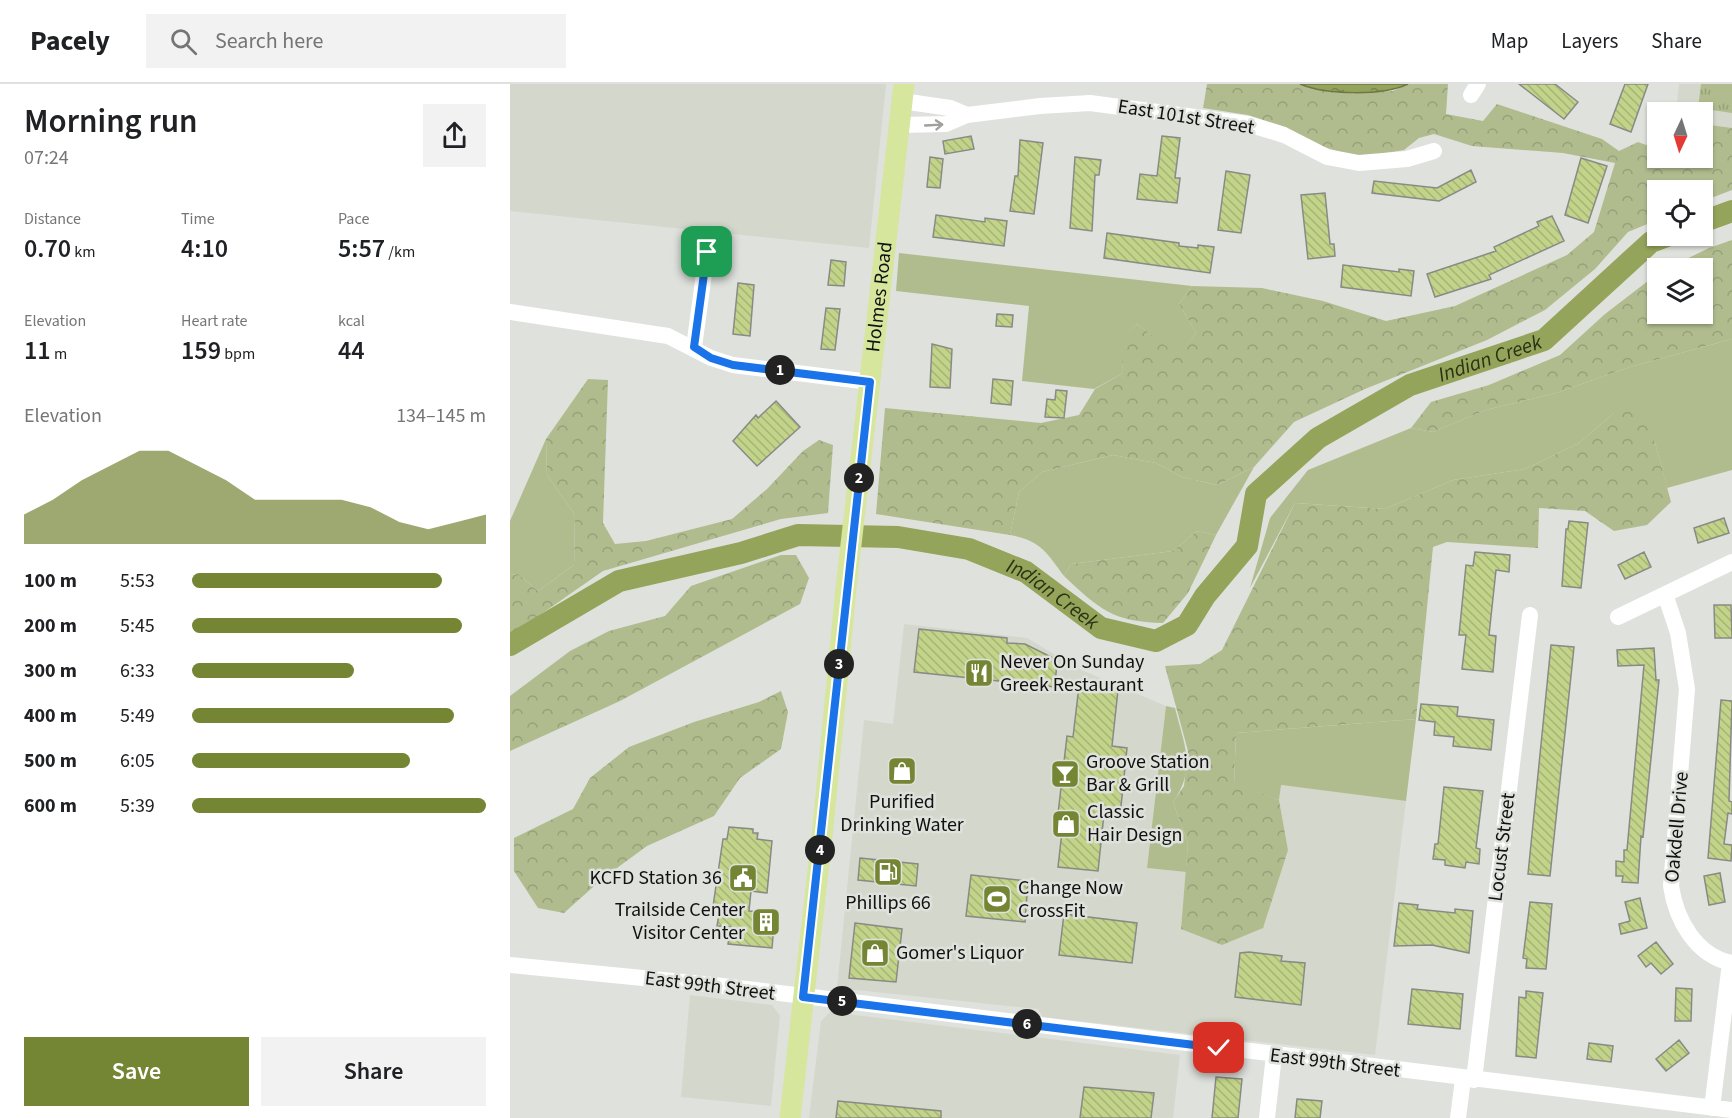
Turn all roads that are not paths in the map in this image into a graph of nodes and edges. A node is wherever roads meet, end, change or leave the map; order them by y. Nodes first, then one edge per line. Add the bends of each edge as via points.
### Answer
1 (903, 93) edge
2 (967, 115) junction
3 (899, 125) junction
4 (1434, 151) dead end
5 (707, 252) dead end
6 (510, 312) edge
7 (694, 347) junction
8 (870, 382) junction
9 (1732, 562) edge
10 (1665, 594) junction
11 (1530, 615) dead end
12 (1618, 617) dead end
13 (1731, 963) edge
14 (510, 964) edge
15 (803, 997) junction
16 (1274, 1055) junction
17 (1469, 1079) junction
18 (1712, 1108) junction
19 (1732, 1110) edge
20 (790, 1118) edge
21 (1267, 1118) edge
22 (1458, 1118) edge

1 - 2 street, East 101st Street
1 - 3 main road, Holmes Road
3 -> 2 street, East 101st Street via 946,124
2 - 4 street, East 101st Street via 1090,103 1248,124 1284,135 1327,156 1359,163 1407,159
3 - 8 main road, Holmes Road
5 - 7 street
6 - 7 street via 668,336
7 - 8 street via 733,365
8 - 15 main road, Holmes Road
9 - 10 street
10 - 12 street
10 - 13 street, Oakdell Drive via 1678,633 1688,689 1672,896 1681,921 1695,942 1715,960
11 - 17 street, Locust Street
13 - 18 street, Oakdell Drive
14 - 15 street, East 99th Street
15 - 16 street, East 99th Street
15 - 20 main road, Holmes Road
16 - 17 street, East 99th Street
16 - 21 street
17 - 18 street, East 99th Street
17 - 22 street, Locust Street
18 - 19 street, East 99th Street

